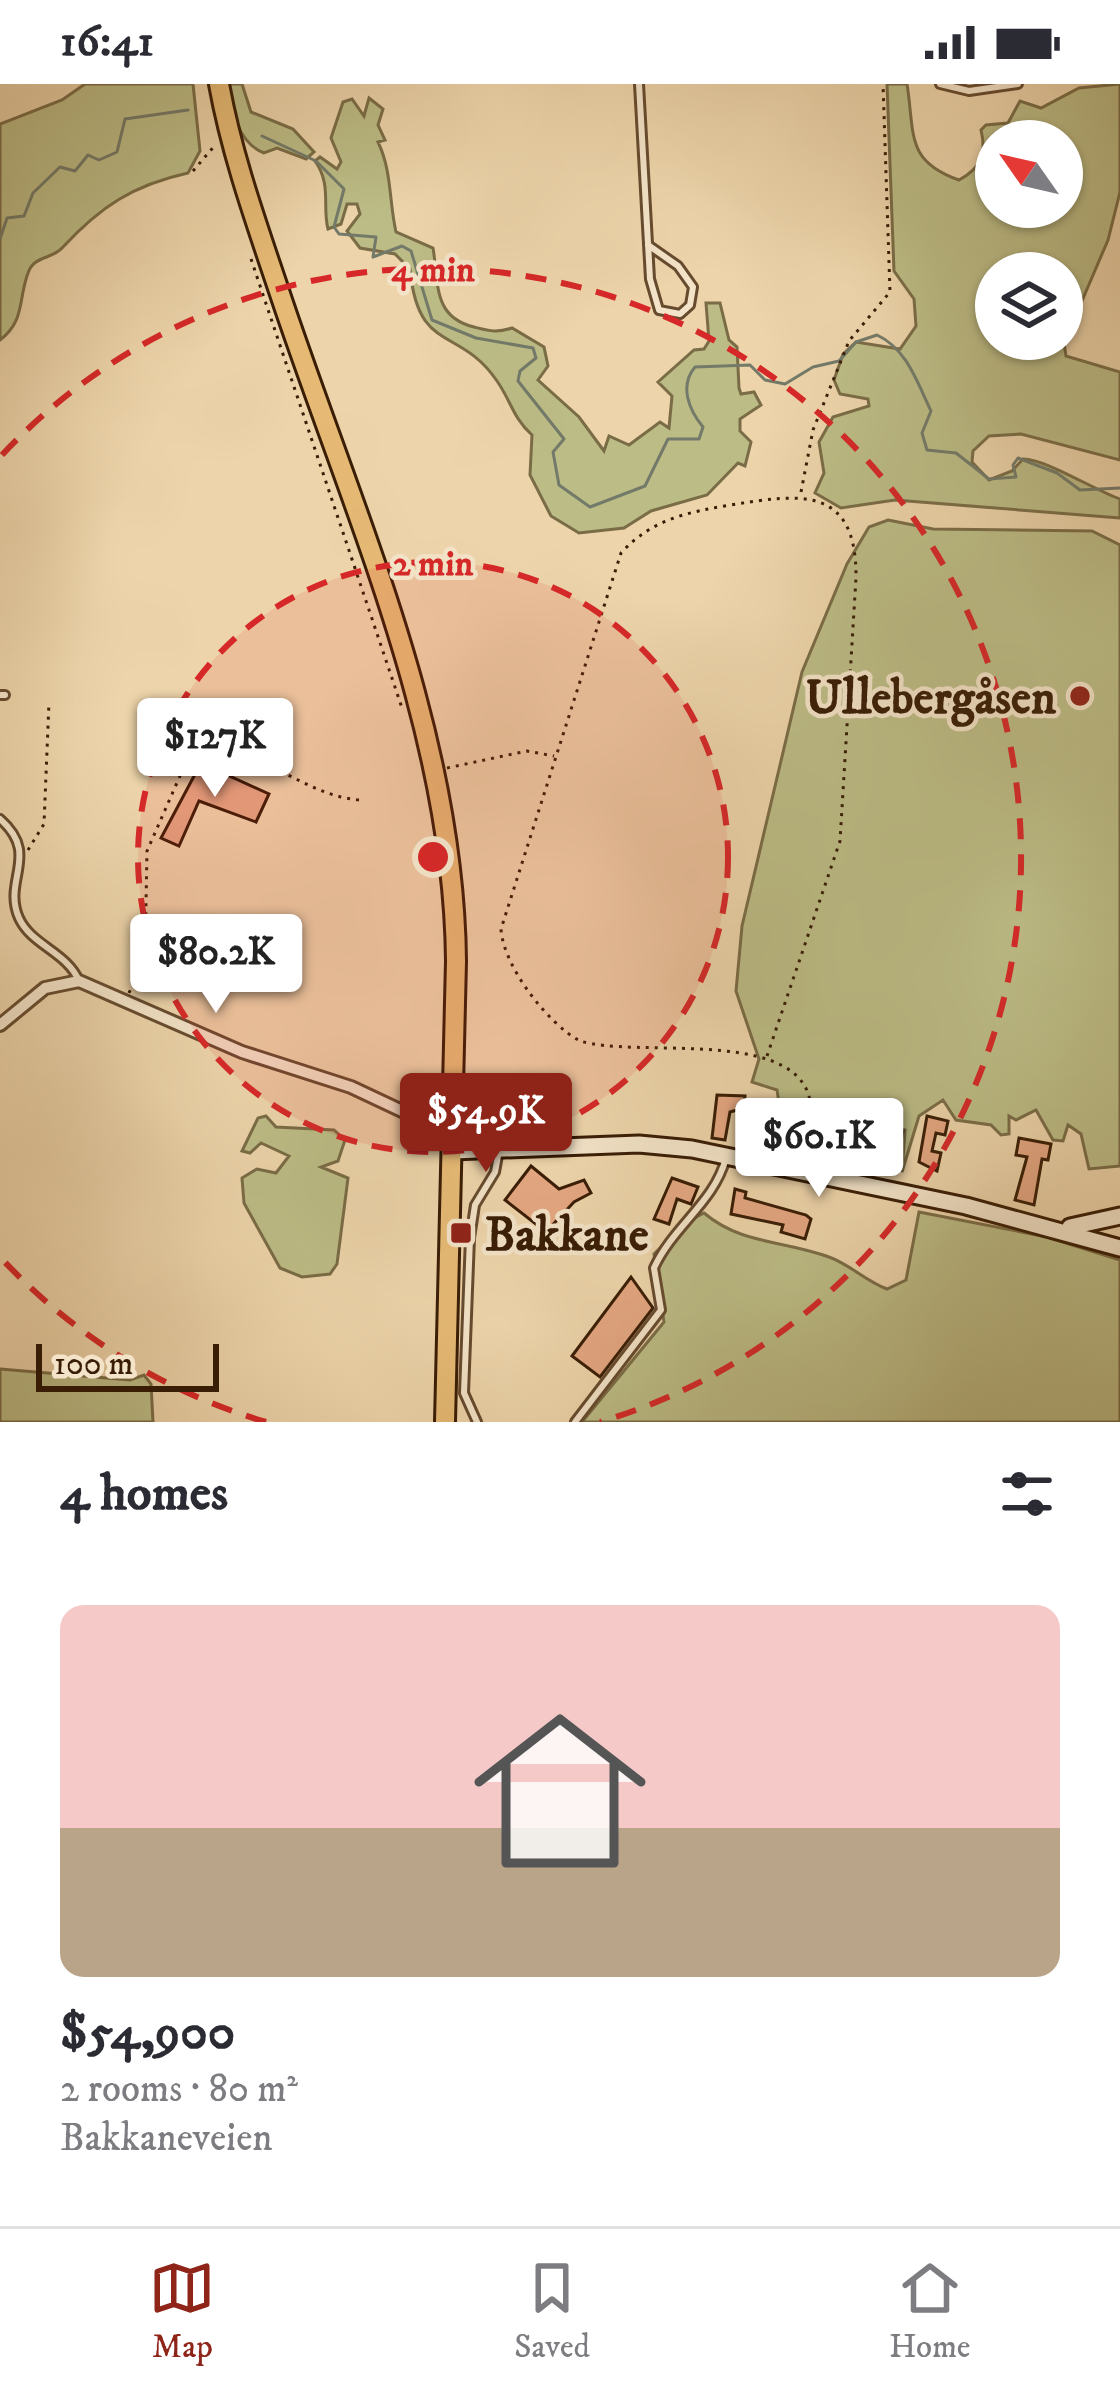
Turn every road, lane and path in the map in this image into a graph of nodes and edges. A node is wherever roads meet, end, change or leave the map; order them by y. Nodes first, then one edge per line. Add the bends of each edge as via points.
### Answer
1 (219, 84) edge
2 (639, 84) edge
3 (884, 84) edge
4 (940, 84) edge
5 (1018, 84) edge
6 (222, 159) dead end
7 (193, 171) dead end
8 (648, 245) junction
9 (248, 250) dead end
10 (801, 494) junction
11 (49, 702) dead end
12 (408, 725) dead end
13 (556, 757) junction
14 (436, 771) junction
15 (361, 800) dead end
16 (0, 818) edge
17 (21, 853) junction
18 (79, 981) junction
19 (125, 1000) junction
20 (0, 1024) edge
21 (767, 1056) junction
22 (452, 1123) junction
23 (452, 1150) junction
24 (499, 1150) junction
25 (726, 1156) junction
26 (801, 1170) junction
27 (1120, 1216) edge
28 (1060, 1228) junction
29 (1120, 1247) edge
30 (446, 1422) edge
31 (477, 1422) edge
32 (575, 1422) edge

1 - 14 main road via 245,189
2 - 8 lane
3 - 10 path via 890,292 849,341 813,430
4 - 5 lane via 969,91
6 - 7 path via 217,142
8 - 8 lane via 655,303 664,314 680,314 693,287
9 - 12 path
10 - 13 path via 695,511 635,538 616,565
10 - 21 path via 844,525 856,578 840,841
11 - 17 path via 44,824 37,843
13 - 14 path via 527,751
13 - 21 path via 503,914 501,941 512,964 580,1041
14 - 22 main road via 455,903
15 - 19 path via 237,754 188,760 147,851 145,954
16 - 17 lane
17 - 18 lane via 19,918
18 - 19 street
18 - 20 street via 45,988
19 - 22 street via 418,1119
21 - 26 path via 807,1092
22 - 23 main road
23 - 24 street
23 - 30 main road
24 - 25 street via 638,1138
24 - 31 lane via 470,1238 464,1393
25 - 26 street
25 - 32 lane via 713,1195 682,1220 654,1268 662,1310
26 - 28 street
27 - 28 street
28 - 29 street

